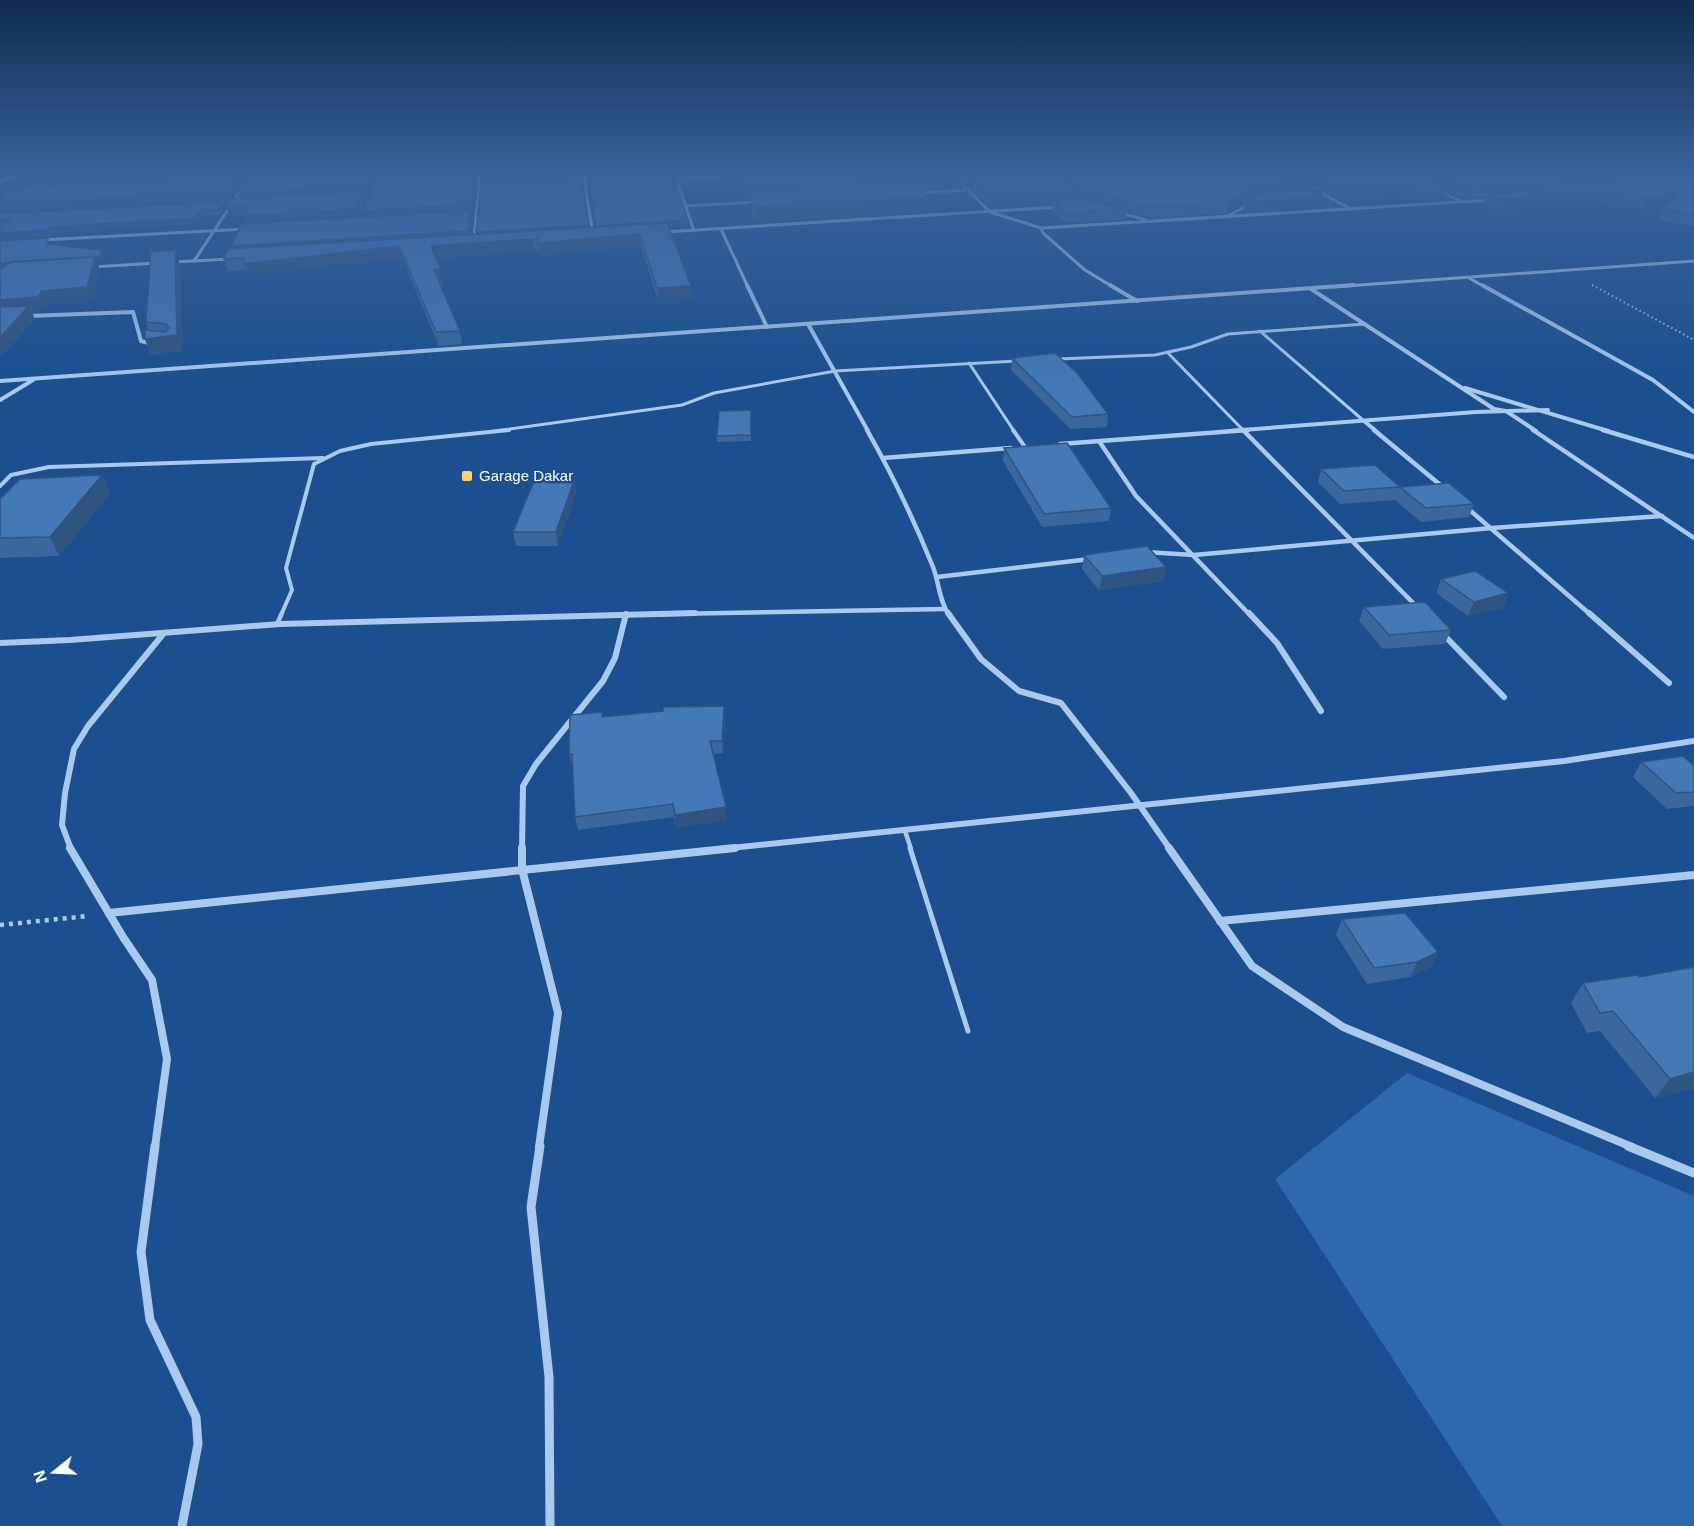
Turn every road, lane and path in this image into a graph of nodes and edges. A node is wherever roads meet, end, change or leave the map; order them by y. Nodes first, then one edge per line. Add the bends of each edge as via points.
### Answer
1 (206, 243) edge
2 (728, 243) edge
3 (1055, 243) edge
4 (241, 258) edge
5 (194, 261) junction
6 (1694, 261) edge
7 (171, 262) edge
8 (160, 263) edge
9 (91, 267) edge
10 (1565, 271) junction
11 (1468, 278) junction
12 (1311, 289) junction
13 (1137, 301) junction
14 (23, 316) edge
15 (808, 324) junction
16 (1365, 324) junction
17 (768, 327) junction
18 (1260, 331) junction
19 (1694, 340) edge
20 (162, 344) edge
21 (1167, 352) junction
22 (1053, 360) edge
23 (1019, 361) edge
24 (969, 363) junction
25 (835, 371) junction
26 (36, 379) junction
27 (0, 381) edge
28 (1459, 386) junction
29 (0, 400) edge
30 (1548, 410) junction
31 (1506, 411) junction
32 (1694, 412) edge
33 (1364, 421) junction
34 (1243, 430) junction
35 (1099, 441) junction
36 (1056, 445) edge
37 (1035, 446) edge
38 (1025, 447) junction
39 (1694, 457) edge
40 (323, 458) junction
41 (883, 458) junction
42 (0, 486) edge
43 (1446, 490) edge
44 (1456, 498) edge
45 (1662, 516) junction
46 (1492, 528) junction
47 (1694, 538) edge
48 (1354, 541) junction
49 (1135, 553) edge
50 (1194, 555) junction
51 (1101, 558) edge
52 (937, 577) junction
53 (945, 609) junction
54 (626, 614) junction
55 (1425, 615) edge
56 (277, 624) junction
57 (1441, 631) edge
58 (164, 633) junction
59 (0, 643) edge
60 (1669, 683) dead end
61 (1504, 697) dead end
62 (1321, 711) dead end
63 (1694, 741) edge
64 (1141, 807) junction
65 (905, 831) junction
66 (522, 869) junction
67 (1694, 875) edge
68 (109, 914) junction
69 (1220, 921) junction
70 (0, 925) edge
71 (968, 1031) dead end
72 (1694, 1173) edge
73 (182, 1526) edge
74 (550, 1526) edge

1 - 5 street
2 - 17 street
3 - 13 street via 1085,270
4 - 5 street
5 - 7 street
6 - 10 street
8 - 9 street
10 - 11 street
10 - 19 path
11 - 12 street
11 - 32 street via 1653,380
12 - 13 street
12 - 16 street
13 - 15 street
14 - 20 street via 133,312 141,341
15 - 17 street
15 - 25 street
16 - 18 lane
16 - 28 street
17 - 26 street
18 - 21 lane via 1228,334
18 - 33 lane
21 - 22 lane
21 - 34 lane
23 - 24 lane
24 - 25 lane
24 - 38 lane
25 - 40 lane via 714,393 682,405 371,444
25 - 41 street
26 - 27 street
26 - 29 street
28 - 30 street
28 - 31 street via 1494,409
30 - 31 street
30 - 39 street
31 - 33 street
31 - 45 street
33 - 34 street
33 - 43 street
34 - 35 street
34 - 48 street
35 - 36 street
35 - 50 street via 1136,496
37 - 38 street
38 - 41 street
40 - 42 lane via 49,467 11,475
40 - 56 lane via 314,465 286,568 292,590
41 - 52 street
44 - 46 street
45 - 46 street
45 - 47 street
46 - 48 street
46 - 60 street
48 - 50 street
48 - 55 street
49 - 50 street
50 - 62 street via 1277,643
51 - 52 street
52 - 53 street
53 - 54 street
53 - 64 street via 981,659 1019,692 1061,703
54 - 56 street
54 - 66 street via 615,658 603,681 536,764 524,786
56 - 58 street
57 - 61 street
58 - 59 street
58 - 68 street via 88,726 74,749 65,794 62,825 70,847
63 - 64 street via 1564,761
64 - 65 street
64 - 69 street
65 - 66 street
65 - 71 lane
66 - 68 street
66 - 74 street via 558,1013 531,1207 549,1377
67 - 69 street
68 - 70 path
68 - 73 street via 152,980 167,1059 141,1252 150,1320 196,1417 198,1444
69 - 72 street via 1252,966 1343,1027

